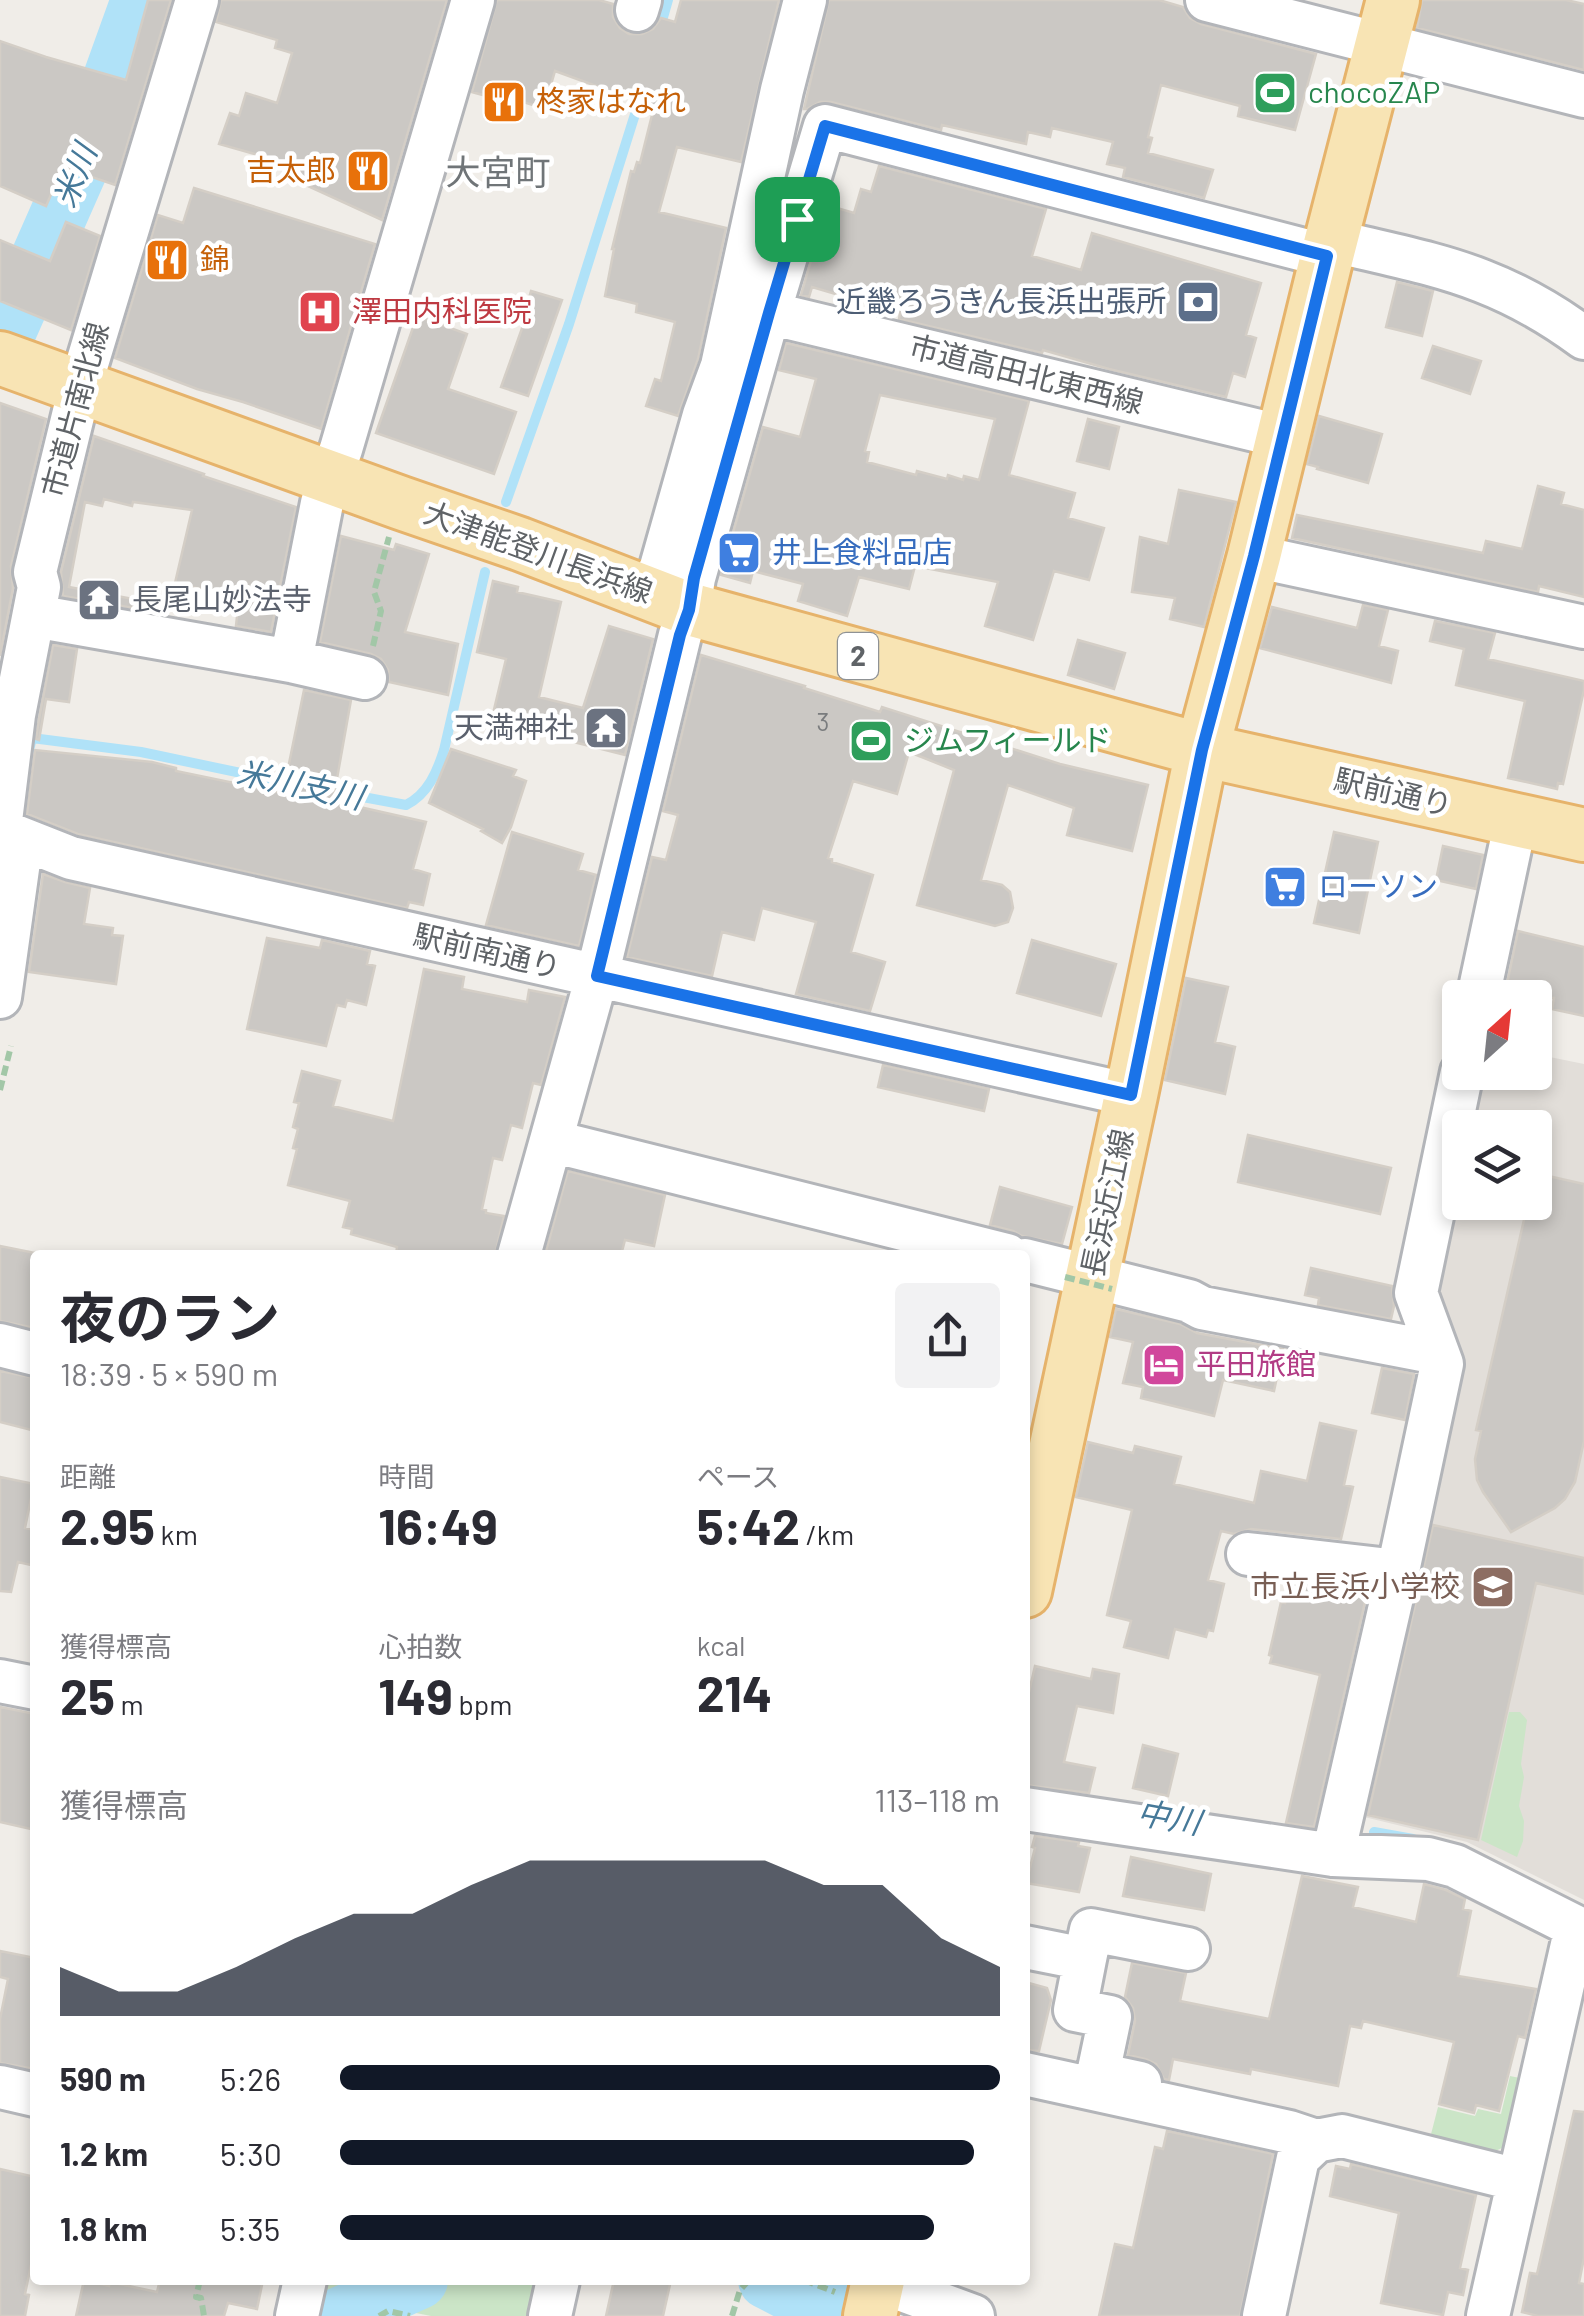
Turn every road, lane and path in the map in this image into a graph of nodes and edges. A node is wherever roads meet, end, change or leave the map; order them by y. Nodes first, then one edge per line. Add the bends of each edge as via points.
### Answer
1 (197, 0) edge
2 (472, 0) edge
3 (806, 0) edge
4 (1207, 0) edge
5 (1387, 23) edge
6 (1584, 96) edge
7 (1329, 248) junction
8 (769, 313) junction
9 (1584, 338) edge
10 (0, 358) edge
11 (80, 387) junction
12 (1284, 437) junction
13 (332, 478) junction
14 (400, 503) junction
15 (1254, 556) junction
16 (18, 569) edge
17 (669, 602) junction
18 (34, 616) junction
19 (1584, 628) edge
20 (291, 661) junction
21 (365, 678) joint
22 (1202, 750) junction
23 (1516, 820) junction
24 (7, 833) edge
25 (1584, 835) edge
26 (597, 976) junction
27 (1482, 980) edge
28 (0, 997) edge
29 (11, 1046) dead end
30 (0, 1090) edge
31 (1458, 1090) edge
32 (1131, 1095) junction
33 (552, 1141) junction
34 (521, 1250) edge
35 (987, 1250) edge
36 (1030, 1262) edge
37 (1090, 1281) junction
38 (0, 1345) edge
39 (30, 1353) edge
40 (1438, 1353) junction
41 (1248, 1554) dead end
42 (1030, 1567) edge
43 (1398, 1571) junction
44 (0, 1680) edge
45 (30, 1687) edge
46 (1030, 1810) edge
47 (1333, 1855) junction
48 (1580, 1929) edge
49 (1030, 1947) edge
50 (1188, 1950) dead end
51 (1085, 1959) junction
52 (1030, 2075) edge
53 (0, 2087) edge
54 (1165, 2088) dead end
55 (30, 2094) edge
56 (1316, 2141) junction
57 (1518, 2180) junction
58 (199, 2285) edge
59 (557, 2285) edge
60 (744, 2285) edge
61 (829, 2285) edge
62 (868, 2293) edge
63 (204, 2316) edge
64 (379, 2316) edge
65 (410, 2316) edge
66 (550, 2316) edge
67 (732, 2316) edge
68 (973, 2316) edge
69 (1264, 2316) edge
70 (1488, 2316) edge

1 - 11 street, 市道片南北線
2 - 13 street
3 - 17 street via 722,366 661,567
4 - 5 street
5 - 6 street
5 - 7 main road, 長浜近江線
7 - 8 street via 825,126
7 - 9 street via 1482,281
7 - 12 main road, 長浜近江線
8 - 12 street, 市道高田北東西線
8 - 17 street via 694,578
10 - 11 main road, 大津能登川長浜線 / 2
11 - 13 main road, 大津能登川長浜線 / 2
11 - 16 street, 市道片南北線
12 - 15 main road, 長浜近江線
13 - 14 main road, 大津能登川長浜線 / 2
13 - 20 street
14 - 17 main road, 大津能登川長浜線 / 2
14 - 21 path via 374,592 380,611
15 - 19 street
15 - 22 main road, 長浜近江線
16 - 18 street, 市道片南北線 via 39,587
17 - 22 main road, 大津能登川長浜線 / 2
17 - 26 street via 680,635
18 - 20 street
18 - 24 street, 市道片南北線 via 14,715
20 - 21 street
22 - 23 main road, 駅前通り
22 - 32 main road, 長浜近江線
23 - 25 main road, 駅前通り
23 - 27 street
24 - 26 street, 駅前南通り via 72,858
24 - 28 street, 市道片南北線
26 - 32 street, 駅前南通り
26 - 33 street
29 - 30 path
31 - 40 street via 1416,1293
32 - 37 main road, 長浜近江線
33 - 34 street
33 - 35 street
36 - 37 street
37 - 40 street
37 - 42 main road, 長浜近江線
38 - 39 street
40 - 43 street via 1442,1364
41 - 43 street
43 - 47 street
44 - 45 street
46 - 47 street
47 - 48 street via 1442,1862
48 - 57 street
49 - 51 street
50 - 51 street via 1091,1930
51 - 54 street via 1075,2010 1110,2017 1098,2074
52 - 56 street
53 - 55 street
56 - 57 street via 1342,2136
56 - 69 street via 1298,2158
57 - 70 street
58 - 63 path
59 - 66 street
60 - 67 path
61 - 62 path
62 - 68 street
64 - 65 path

